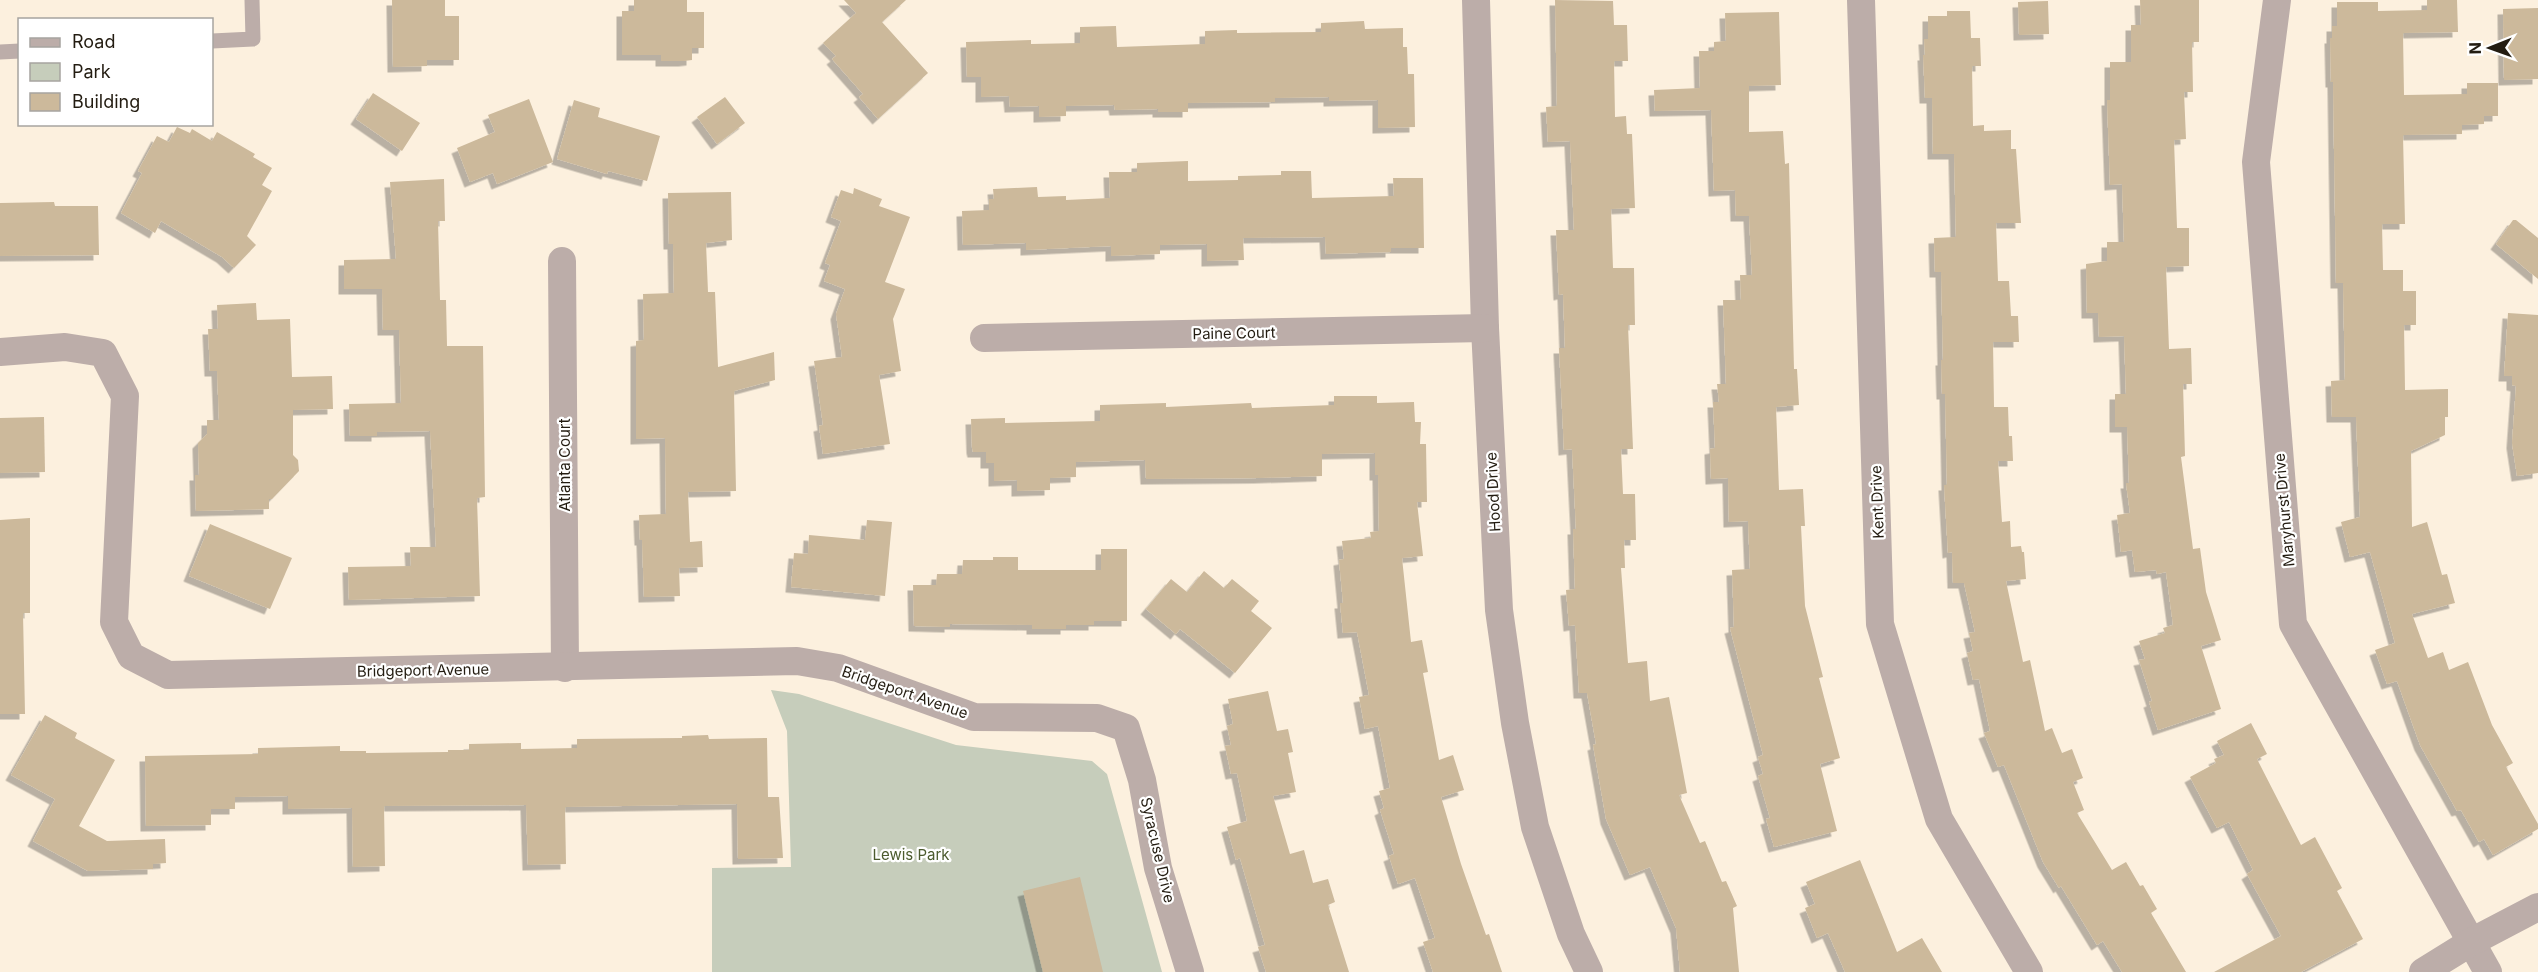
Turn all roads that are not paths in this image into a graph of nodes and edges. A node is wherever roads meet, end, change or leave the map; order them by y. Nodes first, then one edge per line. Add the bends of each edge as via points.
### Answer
1 (252, 0) edge
2 (1476, 0) edge
3 (1861, 0) edge
4 (2277, 0) edge
5 (213, 41) edge
6 (18, 51) edge
7 (0, 52) edge
8 (562, 261) dead end
9 (1485, 328) junction
10 (984, 338) dead end
11 (0, 352) edge
12 (565, 668) junction
13 (1126, 728) joint
14 (2538, 907) edge
15 (2473, 941) junction
16 (1190, 972) edge
17 (1589, 972) edge
18 (2029, 972) edge
19 (2423, 972) edge
20 (2488, 972) edge

1 - 5 lane via 253,39
2 - 9 street, Hood Drive
3 - 18 street, Kent Drive via 1880,624 1939,819
4 - 15 street, Maryhurst Drive via 2256,162 2293,624
6 - 7 lane
8 - 12 street, Atlanta Court
9 - 10 street, Paine Court
9 - 17 street, Hood Drive via 1499,610 1515,723 1535,826 1571,934
11 - 12 street, Bridgeport Avenue via 65,347 103,353 126,396 114,622 131,656 168,675
12 - 13 street, Bridgeport Avenue via 797,661 838,668 974,717 1097,718
13 - 16 street, Syracuse Drive via 1142,780 1158,868
14 - 15 street
15 - 19 street
15 - 20 street, Maryhurst Drive

